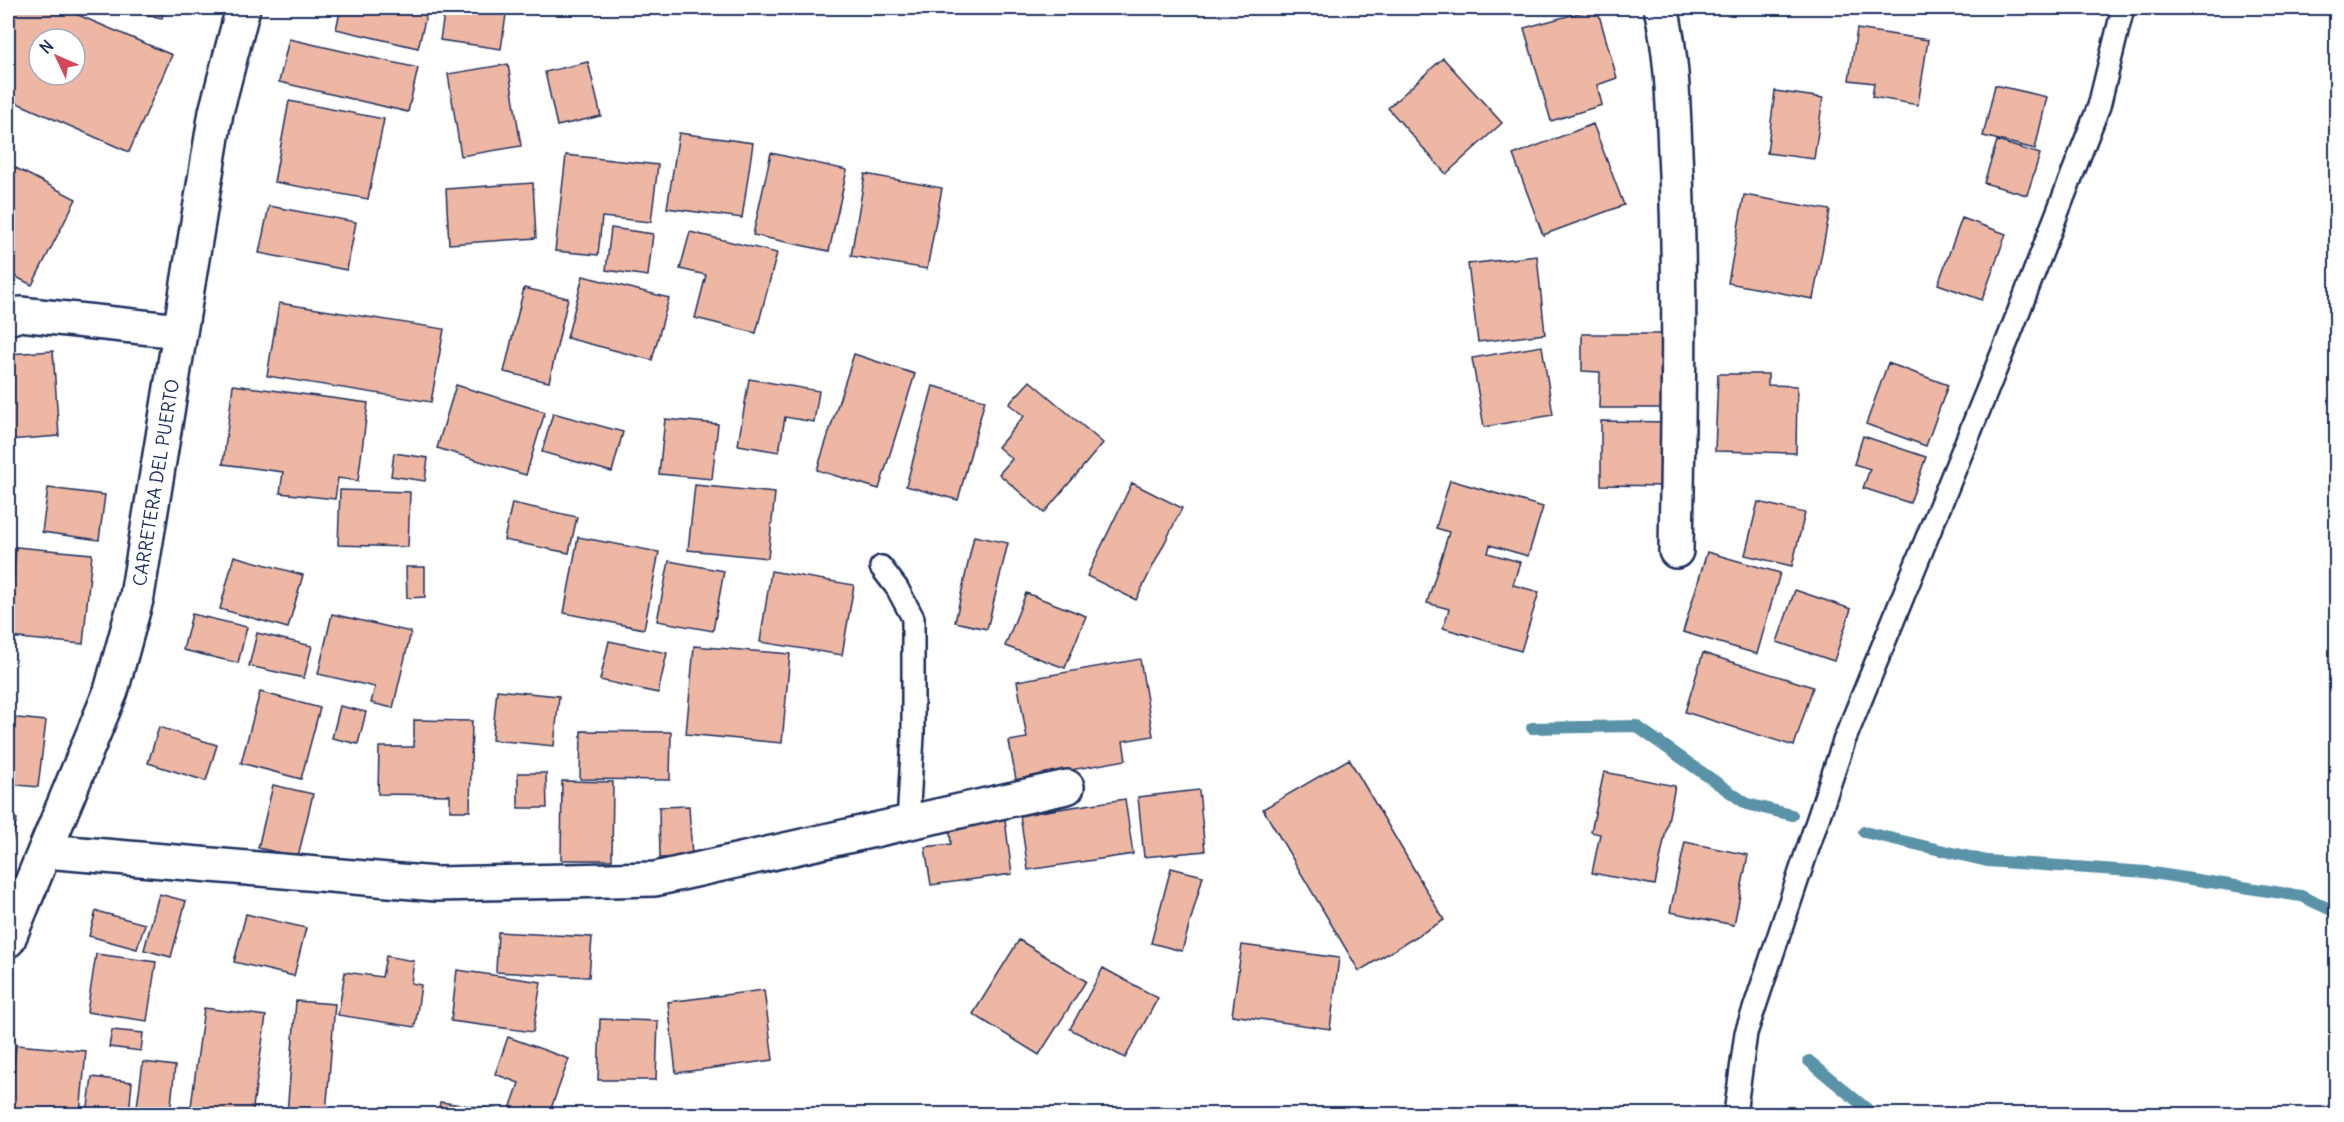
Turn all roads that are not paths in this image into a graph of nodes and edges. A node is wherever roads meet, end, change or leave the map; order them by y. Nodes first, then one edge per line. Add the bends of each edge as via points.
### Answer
1 (243, 8) edge
2 (1661, 8) edge
3 (2123, 8) edge
4 (8, 318) edge
5 (180, 332) junction
6 (1676, 551) dead end
7 (881, 567) dead end
8 (1067, 787) dead end
9 (908, 823) junction
10 (45, 851) junction
11 (8, 940) edge
12 (1735, 1114) edge

1 - 5 street, CARRETERA DEL PUERTO via 216,112
2 - 6 street via 1671,49 1678,218 1680,390
3 - 12 lane via 2099,106 1844,741 1746,1033
4 - 5 street via 20,314
5 - 10 street, CARRETERA DEL PUERTO via 137,596 111,691
7 - 9 lane via 913,618 914,736
8 - 9 street
9 - 10 street via 655,879 436,884
10 - 11 street, CARRETERA DEL PUERTO

